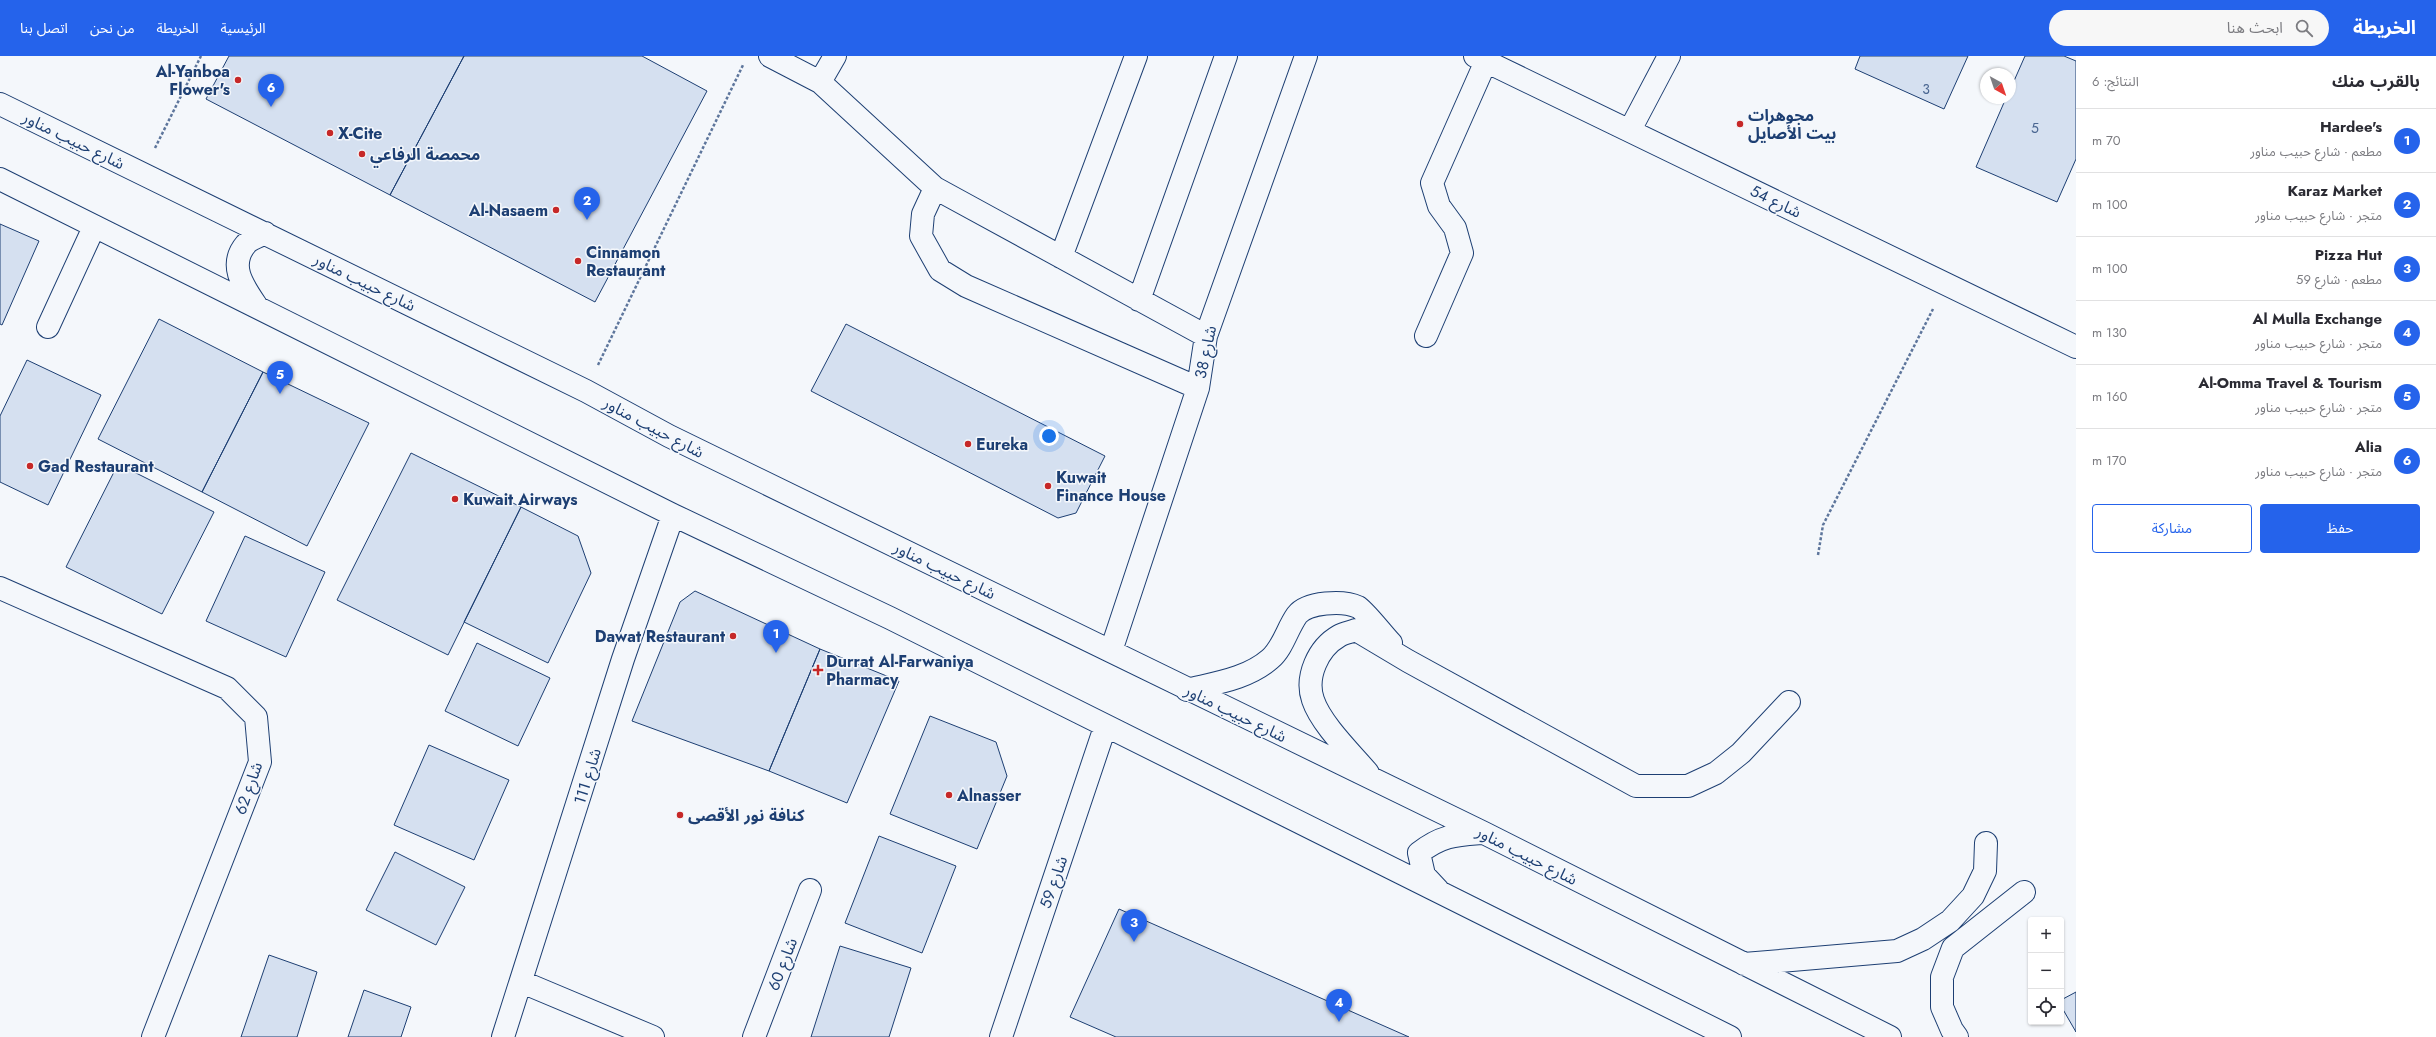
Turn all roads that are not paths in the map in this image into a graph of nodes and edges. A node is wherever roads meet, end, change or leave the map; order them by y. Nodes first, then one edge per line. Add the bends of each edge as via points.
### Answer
1 (770, 56) edge
2 (836, 56) edge
3 (1136, 56) edge
4 (1226, 56) edge
5 (1306, 56) edge
6 (1670, 56) edge
7 (1480, 58) edge
8 (820, 82) junction
9 (0, 104) edge
10 (1630, 130) junction
11 (0, 179) edge
12 (935, 188) junction
13 (94, 227) junction
14 (265, 233) junction
15 (1061, 257) junction
16 (1139, 300) junction
17 (257, 306) junction
18 (48, 326) dead end
19 (1206, 336) junction
20 (1426, 336) dead end
21 (2076, 347) edge
22 (1198, 388) junction
23 (673, 515) junction
24 (0, 588) edge
25 (1111, 651) junction
26 (1408, 661) junction
27 (1187, 690) junction
28 (1789, 702) dead end
29 (1105, 727) junction
30 (1372, 779) junction
31 (1484, 833) junction
32 (1986, 843) dead end
33 (810, 890) dead end
34 (2024, 892) dead end
35 (1442, 894) junction
36 (1744, 964) junction
37 (522, 982) junction
38 (153, 1037) edge
39 (503, 1037) edge
40 (653, 1037) edge
41 (754, 1037) edge
42 (1002, 1037) edge
43 (1730, 1037) edge
44 (1890, 1037) edge
45 (1958, 1037) edge

1 - 8 street
2 - 8 street
3 - 15 street
4 - 16 street
5 - 19 street, شارع 38
6 - 10 street
7 - 10 street, شارع 54
7 - 20 street via 1432,183 1439,206 1455,228 1462,252
8 - 12 street
9 - 14 street, شارع حبيب مناور
10 - 21 street, شارع 54
11 - 13 street
12 - 15 street
12 - 22 street via 923,214 921,236 940,270 966,286
13 - 17 street
13 - 18 street
14 - 17 street via 246,243 237,262 240,283
14 - 25 street, شارع حبيب مناور via 586,391 670,436
15 - 16 street
16 - 19 street
17 - 23 street
19 - 22 street, شارع 38
22 - 25 street, شارع 38
23 - 29 street via 890,618
23 - 37 street, شارع 111 via 623,659
24 - 38 street, شارع 62 via 227,688 256,717 260,762
25 - 27 street, شارع حبيب مناور
26 - 27 street via 1358,607 1336,603 1316,604 1297,614 1286,637 1270,659 1244,676
26 - 28 street via 1636,786 1688,786 1716,773 1741,753
26 - 30 street via 1356,630 1338,636 1318,656 1311,674 1312,699 1325,720
27 - 30 street, شارع حبيب مناور
29 - 35 street via 1273,808
29 - 42 street, شارع 59
30 - 31 street, شارع حبيب مناور
31 - 35 street via 1450,835 1419,853 1424,875
31 - 36 street, شارع حبيب مناور
32 - 36 street via 1985,871 1973,896 1950,921 1923,939 1897,951
33 - 41 street, شارع 60
34 - 45 street via 1953,948 1942,977 1942,1007
35 - 43 street
36 - 44 street, شارع حبيب مناور
37 - 39 street, شارع 111
37 - 40 street

